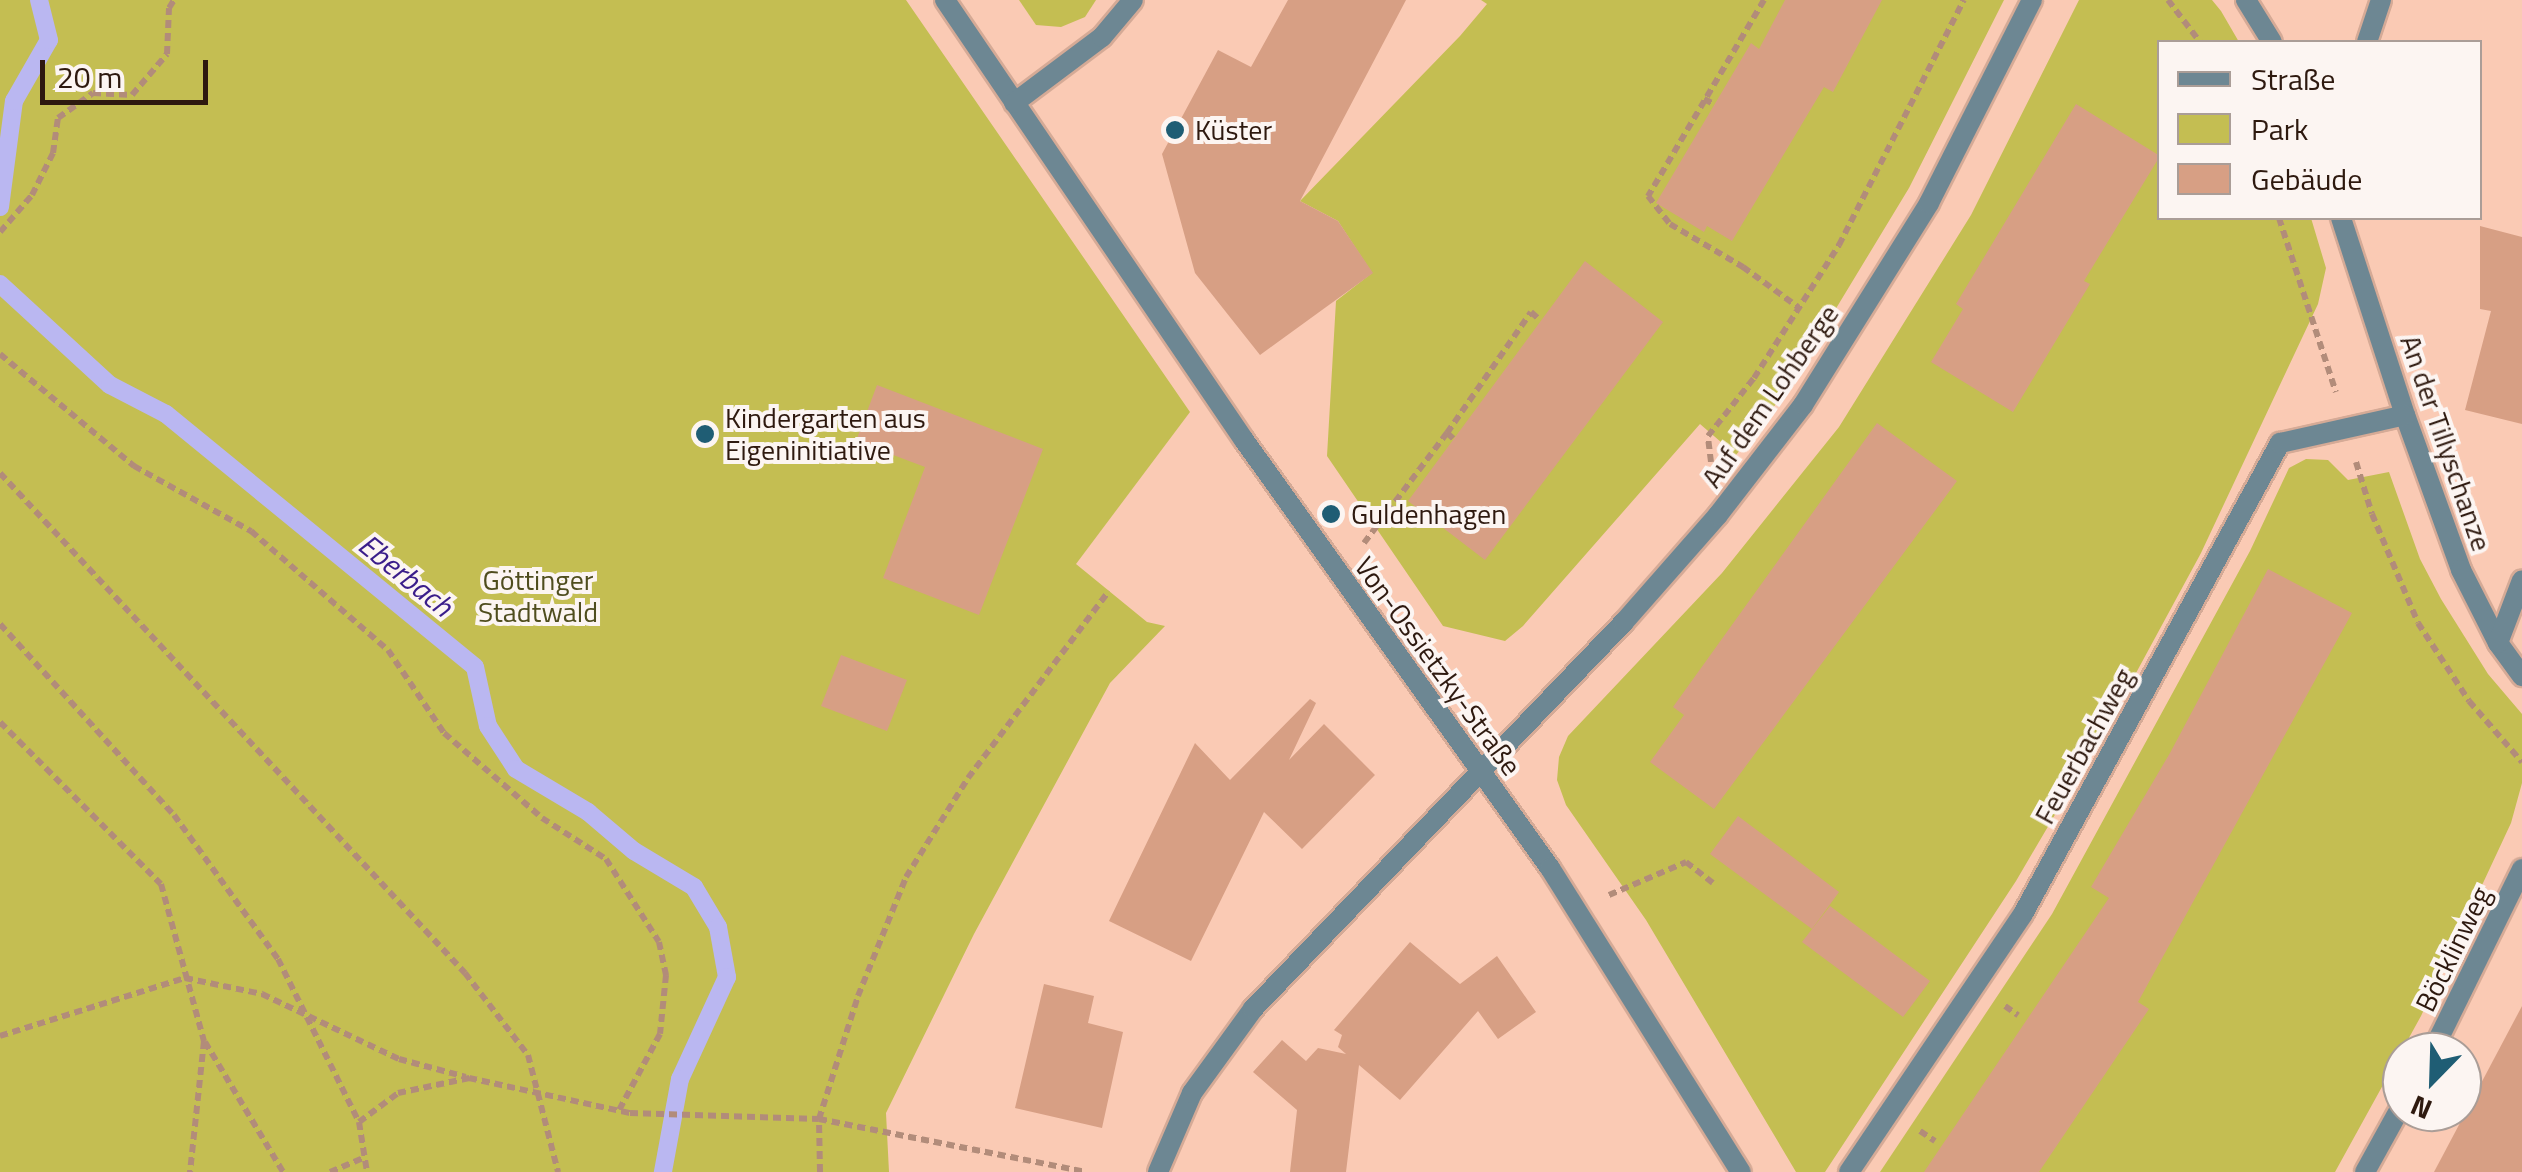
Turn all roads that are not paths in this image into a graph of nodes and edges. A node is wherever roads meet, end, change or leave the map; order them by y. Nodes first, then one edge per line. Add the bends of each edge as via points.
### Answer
1 (945, 0) edge
2 (1133, 0) edge
3 (2032, 0) edge
4 (2246, 0) edge
5 (2381, 0) edge
6 (2271, 40) edge
7 (2368, 40) edge
8 (1014, 102) junction
9 (2342, 220) edge
10 (2405, 415) junction
11 (2522, 580) edge
12 (2498, 643) junction
13 (2522, 676) edge
14 (1482, 773) junction
15 (2522, 868) edge
16 (2442, 1032) edge
17 (2387, 1132) edge
18 (1158, 1172) edge
19 (1741, 1172) edge
20 (1849, 1172) edge
21 (2364, 1172) edge

1 - 8 street, Von-Ossietzky-Straße
2 - 8 street via 1102,37
3 - 14 street, Auf dem Lohberge via 1929,203 1804,404 1718,516
4 - 6 street
5 - 7 street
8 - 14 street, Von-Ossietzky-Straße
9 - 10 street, An der Tillyschanze
10 - 12 street, An der Tillyschanze via 2462,570
10 - 20 street, Feuerbachweg via 2280,444 2023,914
11 - 12 street
12 - 13 street, An der Tillyschanze
14 - 18 street via 1221,1048 1192,1093
14 - 19 street, Von-Ossietzky-Straße via 1577,909
15 - 16 street, Böcklinweg
17 - 21 street

